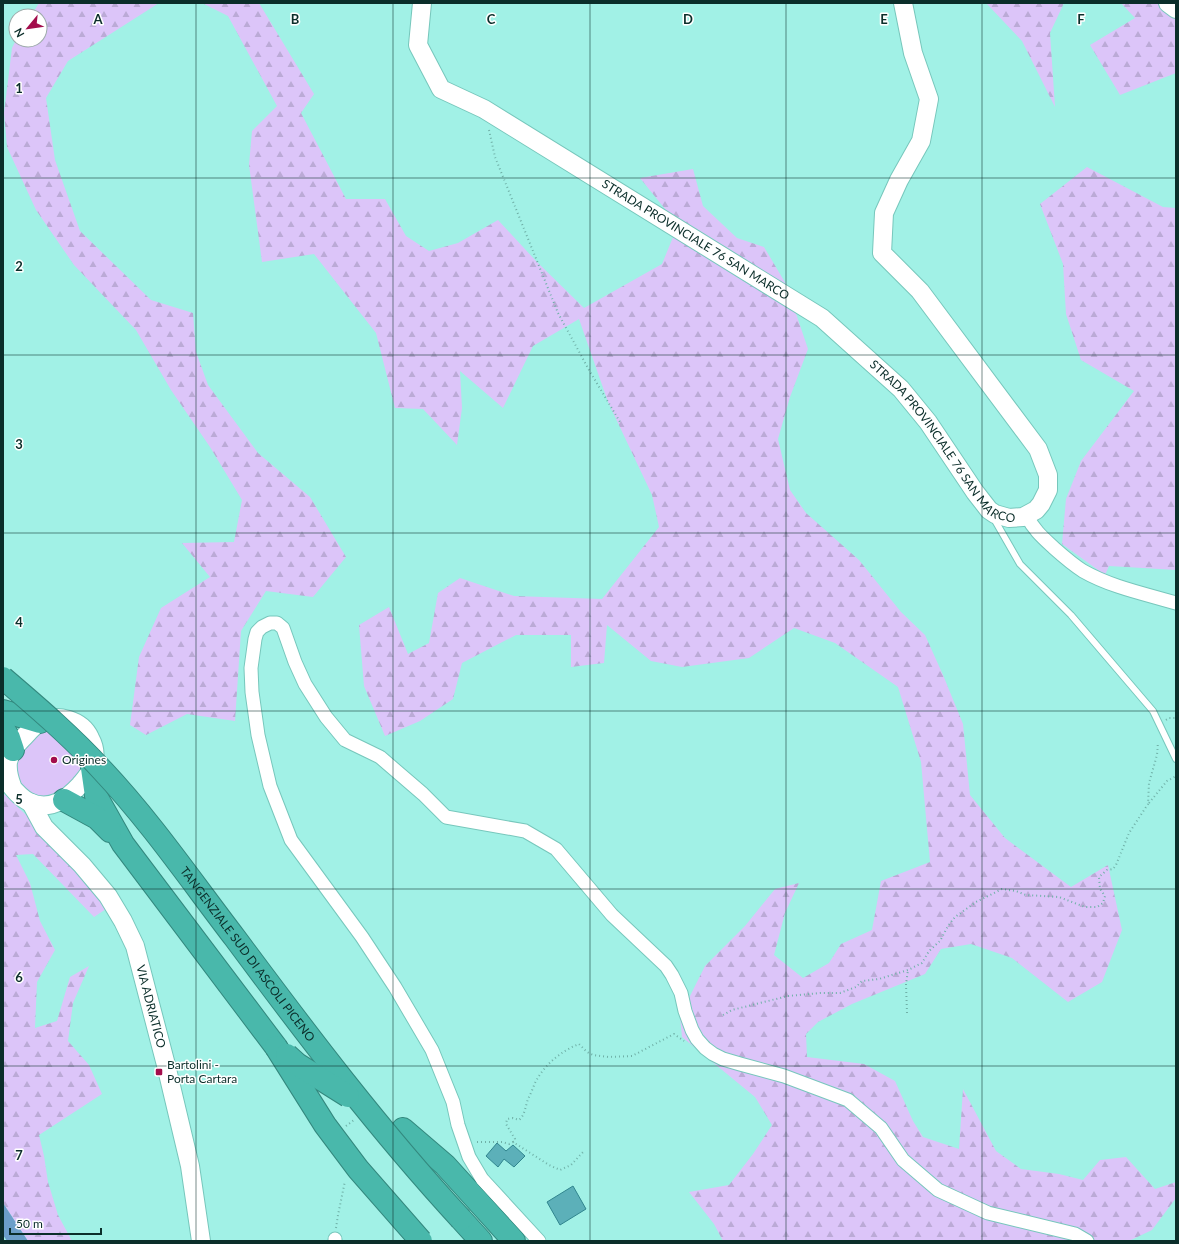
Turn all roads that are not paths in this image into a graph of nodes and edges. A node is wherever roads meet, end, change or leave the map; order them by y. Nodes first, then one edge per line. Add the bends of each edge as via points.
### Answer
1 (422, 3) edge
2 (903, 3) edge
3 (1168, 3) edge
4 (1176, 9) edge
5 (989, 510) junction
6 (1026, 516) junction
7 (1176, 603) edge
8 (3, 678) edge
9 (3, 711) edge
10 (40, 722) junction
11 (3, 728) edge
12 (8, 752) edge
13 (1176, 759) edge
14 (92, 768) junction
15 (7, 782) edge
16 (60, 802) junction
17 (31, 803) junction
18 (60, 842) junction
19 (123, 844) junction
20 (276, 1047) junction
21 (201, 1241) edge
22 (421, 1241) edge
23 (482, 1241) edge
24 (514, 1241) edge
25 (539, 1241) edge
26 (1087, 1241) edge

1 - 5 street, STRADA PROVINCIALE 76 SAN MARCO via 418,46 441,89 484,109 822,318 901,389 928,422
2 - 6 street, STRADA PROVINCIALE 76 SAN MARCO via 913,53 929,99 921,141 884,213 882,254 920,292 1038,449 1048,475 1048,490 1036,510
3 - 4 street
5 - 6 street, STRADA PROVINCIALE 76 SAN MARCO via 1002,517
5 - 13 lane via 1020,564 1071,615 1153,711
6 - 7 street via 1035,530 1082,570 1110,583
8 - 23 highway, TANGENZIALE SUD DI ASCOLI PICENO, bridge via 42,711 102,770 147,822 348,1088 405,1157
9 - 10 highway
10 - 12 street, VIA ADRIATICO
10 - 14 street via 60,718 72,721 83,728 94,747
11 - 12 highway via 9,738
12 - 15 street, VIA ADRIATICO
14 - 16 street via 82,782
14 - 19 highway via 96,796
15 - 17 street, VIA ADRIATICO via 16,793
16 - 17 street via 48,805
16 - 18 street, VIA ADRIATICO via 51,814
16 - 19 highway via 97,818
17 - 18 street, VIA ADRIATICO via 44,827
18 - 21 street, VIA ADRIATICO via 108,896 135,946 190,1166
19 - 20 highway
20 - 22 highway, bridge via 326,1125 358,1169
20 - 24 highway, bridge via 297,1064 403,1129 445,1165
25 - 26 street via 482,1179 469,1157 453,1102 432,1050 362,937 291,840 270,786 258,735 252,692 251,668 255,638 257,632 270,623 277,623 283,628 305,684 326,717 345,740 380,757 446,817 525,831 556,848 612,915 666,966 681,993 692,1030 705,1048 723,1059 784,1076 848,1100 881,1128 903,1160 938,1190 988,1213 1075,1234

